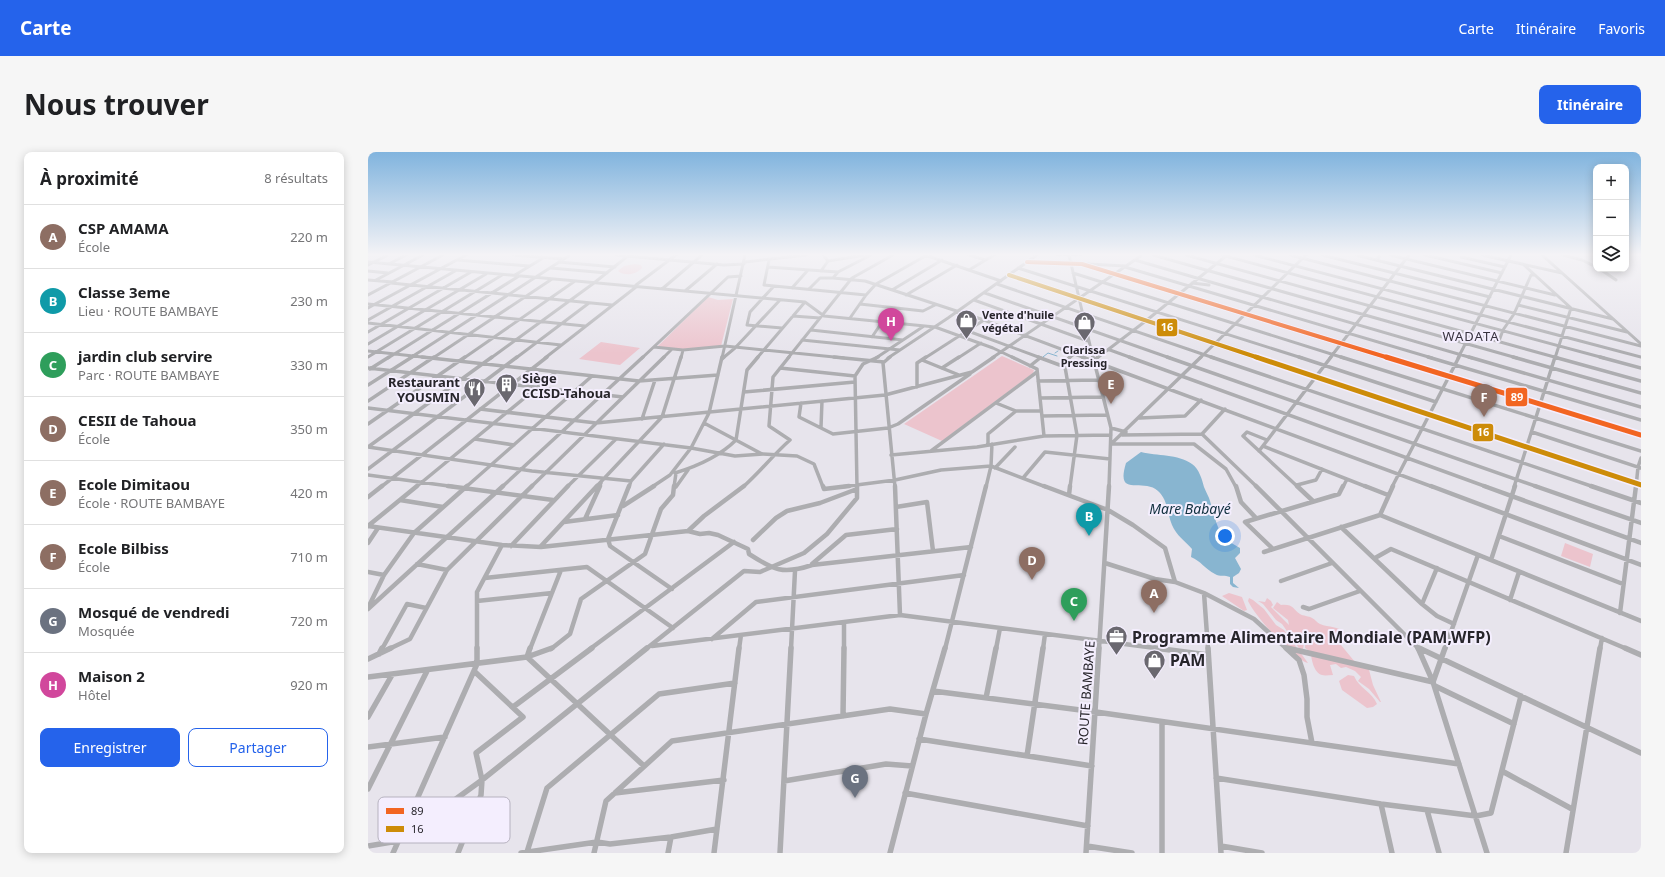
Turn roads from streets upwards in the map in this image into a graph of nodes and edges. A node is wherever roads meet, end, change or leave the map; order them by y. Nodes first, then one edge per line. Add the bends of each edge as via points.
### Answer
1 (383, 288) edge
2 (405, 288) edge
3 (425, 288) edge
4 (437, 288) edge
5 (442, 288) junction
6 (462, 288) edge
7 (481, 288) edge
8 (499, 288) edge
9 (519, 288) edge
10 (539, 288) edge
11 (565, 288) edge
12 (588, 288) edge
13 (635, 288) edge
14 (645, 288) edge
15 (689, 288) edge
16 (717, 288) edge
17 (739, 288) edge
18 (772, 288) edge
19 (792, 288) edge
20 (811, 288) edge
21 (844, 288) edge
22 (873, 288) edge
23 (886, 288) edge
24 (896, 288) edge
25 (920, 288) edge
26 (992, 288) edge
27 (1008, 288) edge
28 (1048, 288) edge
29 (1076, 288) edge
30 (1082, 288) edge
31 (1093, 288) edge
32 (1121, 288) edge
33 (1159, 288) edge
34 (1187, 288) edge
35 (1202, 288) edge
36 (1232, 288) edge
37 (1266, 288) edge
38 (1304, 288) edge
39 (1342, 288) edge
40 (1378, 288) edge
41 (1415, 288) edge
42 (1453, 288) edge
43 (1489, 288) edge
44 (1525, 288) joint
45 (1549, 288) edge
46 (1578, 288) edge
47 (662, 289) joint
48 (1271, 289) junction
49 (1383, 289) junction
50 (1494, 289) junction
51 (458, 290) junction
52 (809, 290) junction
53 (892, 290) junction
54 (1090, 290) junction
55 (368, 291) edge
56 (476, 291) junction
57 (685, 291) junction
58 (375, 292) junction
59 (840, 292) junction
60 (490, 293) junction
61 (985, 293) junction
62 (710, 294) junction
63 (1179, 294) junction
64 (368, 295) edge
65 (507, 295) junction
66 (866, 295) junction
67 (1557, 295) junction
68 (737, 296) junction
69 (906, 296) junction
70 (1522, 296) junction
71 (525, 297) junction
72 (1263, 297) junction
73 (1376, 297) junction
74 (1490, 297) junction
75 (762, 298) junction
76 (1079, 298) junction
77 (548, 299) junction
78 (780, 300) junction
79 (974, 300) junction
80 (570, 301) junction
81 (805, 302) junction
82 (1169, 302) junction
83 (589, 303) junction
84 (368, 304) edge
85 (375, 304) junction
86 (860, 304) junction
87 (612, 305) junction
88 (935, 305) junction
89 (1255, 305) junction
90 (1518, 305) junction
91 (392, 306) junction
92 (1370, 306) junction
93 (1485, 306) junction
94 (1066, 307) junction
95 (368, 308) edge
96 (409, 308) junction
97 (1571, 308) junction
98 (425, 310) junction
99 (443, 311) junction
100 (958, 312) junction
101 (1082, 312) junction
102 (1158, 312) junction
103 (460, 313) junction
104 (1514, 313) junction
105 (1246, 314) junction
106 (478, 315) junction
107 (1363, 315) junction
108 (1481, 315) junction
109 (793, 316) junction
110 (1053, 316) junction
111 (496, 317) junction
112 (821, 317) junction
113 (1568, 317) junction
114 (850, 318) junction
115 (518, 319) junction
116 (1613, 319) junction
117 (368, 320) edge
118 (984, 320) junction
119 (1147, 320) junction
120 (541, 321) junction
121 (882, 322) junction
122 (1509, 322) junction
123 (368, 323) edge
124 (380, 324) junction
125 (562, 324) junction
126 (1236, 324) junction
127 (1356, 324) junction
128 (1476, 324) junction
129 (1040, 325) junction
130 (397, 326) junction
131 (585, 326) junction
132 (756, 326) junction
133 (924, 326) junction
134 (1565, 326) junction
135 (935, 327) junction
136 (1085, 327) junction
137 (415, 328) junction
138 (782, 328) junction
139 (432, 330) junction
140 (810, 330) junction
141 (1134, 330) junction
142 (968, 331) junction
143 (1502, 331) junction
144 (368, 332) edge
145 (451, 332) junction
146 (1627, 332) junction
147 (470, 334) junction
148 (1226, 334) junction
149 (1348, 334) junction
150 (1471, 334) junction
151 (1025, 335) junction
152 (493, 336) junction
153 (960, 336) junction
154 (1562, 336) junction
155 (872, 337) junction
156 (516, 340) junction
157 (802, 340) junction
158 (904, 340) junction
159 (1122, 340) junction
160 (914, 341) junction
161 (1088, 341) junction
162 (1499, 341) junction
163 (537, 342) junction
164 (980, 343) junction
165 (1216, 343) junction
166 (1342, 343) junction
167 (368, 344) edge
168 (1466, 344) junction
169 (561, 345) junction
170 (1641, 345) edge
171 (725, 346) junction
172 (1010, 346) junction
173 (1559, 346) junction
174 (654, 347) junction
175 (736, 347) junction
176 (672, 349) junction
177 (891, 349) junction
178 (683, 350) junction
179 (764, 350) junction
180 (900, 350) junction
181 (1110, 350) junction
182 (368, 351) edge
183 (376, 352) junction
184 (1000, 352) junction
185 (395, 353) junction
186 (792, 353) junction
187 (1074, 354) junction
188 (1205, 354) junction
189 (1332, 354) junction
190 (1461, 354) junction
191 (414, 356) junction
192 (368, 357) edge
193 (1556, 357) junction
194 (1641, 357) edge
195 (433, 358) junction
196 (1040, 358) junction
197 (722, 359) junction
198 (922, 360) junction
199 (457, 361) junction
200 (868, 361) junction
201 (1093, 361) junction
202 (884, 362) junction
203 (482, 364) junction
204 (1060, 365) junction
205 (1194, 365) junction
206 (1324, 365) junction
207 (1455, 365) junction
208 (1030, 366) junction
209 (505, 367) junction
210 (780, 368) junction
211 (942, 368) junction
212 (1552, 368) junction
213 (1641, 368) edge
214 (369, 369) edge
215 (390, 370) junction
216 (530, 370) junction
217 (411, 372) junction
218 (556, 372) junction
219 (972, 372) junction
220 (1037, 372) junction
221 (718, 375) junction
222 (960, 375) junction
223 (436, 376) junction
224 (592, 376) junction
225 (855, 376) junction
226 (1182, 376) junction
227 (1315, 376) junction
228 (1451, 376) junction
229 (674, 378) junction
230 (462, 379) junction
231 (619, 379) junction
232 (655, 380) junction
233 (1066, 380) junction
234 (1098, 380) junction
235 (1548, 380) junction
236 (639, 381) junction
237 (1038, 381) junction
238 (1641, 381) edge
239 (484, 382) junction
240 (855, 382) junction
241 (368, 385) edge
242 (511, 385) junction
243 (917, 386) junction
244 (538, 387) junction
245 (1170, 388) junction
246 (1306, 388) junction
247 (1443, 389) junction
248 (772, 390) junction
249 (575, 391) junction
250 (744, 392) junction
251 (1544, 392) junction
252 (1641, 393) edge
253 (603, 394) junction
254 (885, 395) junction
255 (623, 397) junction
256 (1070, 397) junction
257 (1102, 397) junction
258 (855, 398) junction
259 (1040, 398) junction
260 (1201, 400) junction
261 (368, 401) edge
262 (822, 401) junction
263 (1296, 401) junction
264 (1436, 402) junction
265 (996, 403) junction
266 (801, 404) junction
267 (1540, 404) junction
268 (770, 406) junction
269 (1641, 406) edge
270 (368, 408) edge
271 (480, 409) junction
272 (742, 409) junction
273 (1225, 409) junction
274 (387, 411) junction
275 (1016, 411) junction
276 (1041, 411) junction
277 (508, 412) junction
278 (709, 413) junction
279 (413, 414) junction
280 (1286, 414) junction
281 (1073, 415) junction
282 (1107, 415) junction
283 (1430, 415) junction
284 (1042, 416) junction
285 (438, 417) junction
286 (546, 417) junction
287 (662, 417) junction
288 (1139, 418) junction
289 (1536, 418) junction
290 (642, 419) junction
291 (465, 420) junction
292 (575, 420) junction
293 (1641, 420) edge
294 (704, 422) junction
295 (596, 423) junction
296 (368, 424) edge
297 (493, 424) junction
298 (821, 427) junction
299 (533, 428) junction
300 (888, 428) junction
301 (1110, 428) junction
302 (1277, 428) junction
303 (1422, 429) junction
304 (857, 431) junction
305 (562, 432) junction
306 (1532, 432) junction
307 (1124, 433) junction
308 (1202, 434) junction
309 (584, 435) junction
310 (1077, 435) junction
311 (1111, 435) junction
312 (1641, 435) edge
313 (1044, 436) junction
314 (475, 439) junction
315 (616, 439) junction
316 (736, 440) junction
317 (1267, 440) junction
318 (639, 441) junction
319 (1415, 443) junction
320 (664, 444) junction
321 (992, 444) junction
322 (1111, 444) junction
323 (514, 445) junction
324 (988, 445) junction
325 (1263, 446) junction
326 (368, 447) edge
327 (1015, 447) dead end
328 (1527, 447) junction
329 (691, 448) junction
330 (394, 450) junction
331 (930, 451) junction
332 (1259, 451) junction
333 (1641, 451) edge
334 (719, 453) junction
335 (423, 454) junction
336 (763, 454) junction
337 (891, 455) junction
338 (772, 456) junction
339 (1074, 456) junction
340 (452, 458) junction
341 (1408, 458) junction
342 (1641, 458) edge
343 (1110, 459) junction
344 (1522, 463) junction
345 (492, 464) junction
346 (993, 467) junction
347 (1640, 467) edge
348 (522, 468) junction
349 (368, 469) edge
350 (1322, 469) junction
351 (688, 470) junction
352 (546, 472) junction
353 (676, 473) junction
354 (1399, 474) junction
355 (368, 475) edge
356 (670, 475) junction
357 (578, 476) junction
358 (392, 478) junction
359 (1023, 478) junction
360 (603, 479) junction
361 (1348, 479) junction
362 (1517, 479) junction
363 (895, 480) junction
364 (630, 481) junction
365 (422, 483) junction
366 (1639, 484) edge
367 (1297, 485) junction
368 (857, 487) junction
369 (464, 489) junction
370 (674, 489) junction
371 (495, 493) junction
372 (1069, 495) junction
373 (1388, 495) junction
374 (520, 496) junction
375 (1512, 496) junction
376 (368, 497) edge
377 (400, 500) junction
378 (553, 500) junction
379 (1313, 501) junction
380 (1634, 501) junction
381 (1641, 503) edge
382 (622, 506) junction
383 (443, 507) junction
384 (896, 507) junction
385 (1108, 510) junction
386 (1281, 510) junction
387 (1506, 514) junction
388 (618, 515) junction
389 (1380, 515) junction
390 (1256, 518) junction
391 (585, 519) junction
392 (1632, 519) junction
393 (564, 522) junction
394 (1641, 523) edge
395 (368, 526) edge
396 (1342, 527) junction
397 (378, 528) junction
398 (897, 528) junction
399 (688, 531) junction
400 (414, 533) junction
401 (651, 535) junction
402 (1499, 536) junction
403 (446, 538) junction
404 (1308, 538) junction
405 (608, 539) junction
406 (1629, 539) junction
407 (753, 540) dead end
408 (474, 542) junction
409 (734, 542) junction
410 (368, 543) edge
411 (1641, 543) edge
412 (502, 545) junction
413 (511, 546) junction
414 (541, 547) junction
415 (971, 547) junction
416 (1273, 550) junction
417 (932, 551) junction
418 (1264, 552) dead end
419 (898, 554) junction
420 (1478, 555) junction
421 (1375, 558) junction
422 (1491, 560) junction
423 (1626, 560) junction
424 (634, 562) junction
425 (1332, 563) junction
426 (417, 564) junction
427 (1105, 564) junction
428 (812, 565) junction
429 (1641, 565) edge
430 (771, 568) junction
431 (1437, 568) junction
432 (447, 570) junction
433 (561, 570) junction
434 (795, 571) junction
435 (368, 572) edge
436 (1519, 572) junction
437 (384, 575) junction
438 (964, 575) junction
439 (485, 578) junction
440 (606, 581) junction
441 (1280, 581) dead end
442 (1175, 582) junction
443 (1469, 582) junction
444 (899, 584) junction
445 (1623, 584) junction
446 (672, 589) junction
447 (1360, 591) junction
448 (552, 593) junction
449 (1204, 593) junction
450 (795, 597) junction
451 (477, 601) junction
452 (1512, 602) junction
453 (1422, 604) junction
454 (1303, 607) dead end
455 (368, 608) edge
456 (426, 608) junction
457 (645, 609) junction
458 (1620, 612) junction
459 (900, 615) junction
460 (1641, 621) edge
461 (844, 622) junction
462 (953, 622) junction
463 (1454, 624) junction
464 (673, 628) junction
465 (1000, 628) junction
466 (792, 630) junction
467 (1045, 634) junction
468 (742, 635) junction
469 (1602, 638) junction
470 (712, 639) junction
471 (1100, 642) junction
472 (651, 646) junction
473 (1417, 647) junction
474 (1286, 648) junction
475 (379, 654) junction
476 (1208, 655) junction
477 (1641, 655) edge
478 (527, 657) junction
479 (368, 659) edge
480 (1442, 659) junction
481 (477, 664) junction
482 (427, 671) junction
483 (474, 671) junction
484 (392, 675) junction
485 (368, 677) edge
486 (551, 679) junction
487 (735, 683) junction
488 (1434, 684) junction
489 (933, 691) junction
490 (1521, 696) junction
491 (986, 698) junction
492 (578, 704) junction
493 (1034, 704) junction
494 (513, 708) junction
495 (1096, 712) junction
496 (926, 714) junction
497 (844, 716) junction
498 (368, 717) edge
499 (1162, 722) junction
500 (787, 724) junction
501 (1514, 724) junction
502 (1588, 728) junction
503 (1213, 729) junction
504 (730, 732) junction
505 (610, 735) junction
506 (445, 737) junction
507 (920, 739) junction
508 (1312, 743) junction
509 (390, 745) junction
510 (368, 747) edge
511 (1641, 753) edge
512 (1027, 756) junction
513 (1459, 764) junction
514 (644, 766) junction
515 (912, 766) junction
516 (1092, 766) junction
517 (1502, 771) junction
518 (1216, 778) junction
519 (482, 780) junction
520 (724, 780) junction
521 (784, 781) junction
522 (368, 789) edge
523 (615, 793) junction
524 (906, 793) junction
525 (418, 797) edge
526 (459, 797) edge
527 (480, 797) edge
528 (1380, 804) junction
529 (1572, 809) junction
530 (1427, 810) junction
531 (1476, 816) junction
532 (1088, 826) junction
533 (718, 829) junction
534 (671, 837) junction
535 (597, 842) junction
536 (386, 843) edge
537 (397, 843) edge
538 (462, 843) edge
539 (368, 846) edge
540 (1087, 846) junction
541 (1221, 846) junction
542 (393, 853) edge
543 (458, 853) edge
544 (524, 853) edge
545 (594, 853) edge
546 (668, 853) edge
547 (714, 853) edge
548 (780, 853) edge
549 (890, 853) edge
550 (1086, 853) edge
551 (1132, 853) edge
552 (1162, 853) edge
553 (1221, 853) edge
554 (1262, 853) edge
555 (1392, 853) edge
556 (1439, 853) edge
557 (1487, 853) edge
558 (1566, 853) edge

1 - 58 street
2 - 85 street
3 - 91 street
4 - 5 street
5 - 51 street
5 - 96 street
6 - 51 street
7 - 56 street
8 - 60 street
9 - 65 street
10 - 71 street
11 - 77 street
12 - 80 street
13 - 87 street
14 - 47 street
15 - 57 street
16 - 62 street
17 - 68 street
18 - 75 street
19 - 52 street
20 - 52 street
21 - 59 street
22 - 66 street
23 - 53 street
24 - 53 street
25 - 69 street
26 - 61 street
27 - 94 street
28 - 76 street
29 - 76 street, ROUTE BAMBAYE
30 - 54 street
31 - 54 street
32 - 82 street
33 - 63 street
34 - 63 street
35 - 89 street
36 - 72 street
37 - 48 street
38 - 92 street
39 - 73 street
40 - 49 street
41 - 93 street
42 - 74 street
43 - 50 street
44 - 67 street
44 - 70 street
45 - 67 street
46 - 116 street
47 - 57 street
48 - 72 street
48 - 107 street
49 - 73 street
49 - 108 street
50 - 70 street
50 - 74 street
51 - 56 street
51 - 98 street
52 - 59 street
53 - 69 street
54 - 76 street
54 - 102 street
55 - 58 street
56 - 60 street
56 - 99 street
57 - 62 street
58 - 64 street
59 - 66 street
59 - 112 street
60 - 65 street
60 - 103 street
61 - 79 street
61 - 110 street
62 - 68 street
62 - 174 street
63 - 82 street
63 - 105 street
65 - 71 street
65 - 106 street
66 - 86 street
67 - 97 street
68 - 75 street
68 - 171 street
69 - 88 street
70 - 90 street
70 - 97 street
71 - 77 street
71 - 111 street
72 - 89 street
72 - 127 street
73 - 92 street
73 - 128 street
74 - 93 street
75 - 78 street
75 - 132 street via 750,312 747,326
76 - 94 street
76 - 101 street, ROUTE BAMBAYE
76 - 119 street
77 - 80 street
77 - 115 street
78 - 81 street
78 - 132 street
79 - 100 street
79 - 129 street
80 - 83 street
80 - 120 street
81 - 109 street
81 - 112 street via 815,308
82 - 102 street
82 - 126 street
83 - 87 street
83 - 125 street
84 - 85 street
85 - 91 street
85 - 95 street
86 - 88 street via 924,311
86 - 114 street
87 - 131 street
88 - 100 street
89 - 105 street
89 - 149 street
90 - 104 street
90 - 113 street
91 - 96 street
91 - 117 street
92 - 107 street
92 - 150 street
93 - 104 street
93 - 108 street
94 - 101 street
94 - 110 street
96 - 98 street
96 - 124 street
97 - 113 street
97 - 116 street
98 - 99 street
98 - 130 street
99 - 103 street
99 - 137 street
100 - 118 street
100 - 135 street
101 - 136 street, ROUTE BAMBAYE
101 - 141 street
102 - 119 street
102 - 148 street
103 - 106 street
103 - 139 street
104 - 122 street
104 - 134 street
105 - 126 street
105 - 166 street
106 - 111 street
106 - 145 street
107 - 127 street
107 - 168 street
108 - 122 street
108 - 128 street
109 - 112 street
109 - 138 street
110 - 129 street
110 - 136 street
111 - 115 street
111 - 147 street
112 - 114 street
112 - 140 street
113 - 134 street
113 - 146 street
114 - 121 street
115 - 120 street
115 - 152 street
116 - 146 street
118 - 142 street
118 - 151 street
119 - 141 street
119 - 165 street
120 - 125 street
120 - 156 street
121 - 133 street
121 - 155 street
122 - 143 street
122 - 154 street
123 - 124 street
124 - 130 street
124 - 144 street
125 - 131 street
125 - 163 street
126 - 148 street
126 - 189 street
127 - 149 street
127 - 190 street
128 - 143 street
128 - 150 street
129 - 151 street
129 - 161 street
130 - 137 street
130 - 167 street
131 - 169 street
132 - 138 street
132 - 175 street
133 - 135 street
133 - 158 street
134 - 154 street
134 - 170 street
135 - 153 street
135 - 160 street
136 - 159 street
136 - 161 street, ROUTE BAMBAYE
137 - 139 street
137 - 183 street
138 - 179 street
139 - 145 street
139 - 185 street
140 - 155 street
140 - 157 street
141 - 159 street
141 - 188 street
142 - 153 street
142 - 172 street
143 - 162 street
143 - 173 street
145 - 147 street
145 - 191 street
146 - 170 street
147 - 152 street
147 - 195 street
148 - 165 street
148 - 206 street
149 - 166 street
149 - 207 street
150 - 162 street
150 - 168 street
151 - 172 street
151 - 187 street
152 - 156 street
152 - 199 street
153 - 164 street
153 - 198 street
154 - 173 street
154 - 194 street
155 - 158 street
156 - 163 street
156 - 203 street
157 - 177 street
157 - 186 street
158 - 160 street
158 - 177 street
159 - 181 street
159 - 205 street
160 - 180 street
161 - 201 street, ROUTE BAMBAYE
162 - 193 street
163 - 169 street
163 - 209 street
164 - 184 street
164 - 211 street
165 - 188 street
165 - 227 street
166 - 189 street
166 - 228 street
168 - 190 street
168 - 212 street
169 - 216 street
171 - 175 street
171 - 178 street
171 - 197 street
172 - 184 street
172 - 196 street
173 - 193 street
173 - 213 street
174 - 176 street
174 - 231 street
175 - 179 street
175 - 197 street
176 - 178 street
176 - 236 street
177 - 180 street
177 - 200 street
178 - 229 street
179 - 186 street
179 - 250 street via 747,370
180 - 202 street
181 - 201 street
181 - 226 street
182 - 183 street
183 - 185 street
183 - 192 street
184 - 208 street
184 - 219 street
185 - 191 street
185 - 214 street
186 - 200 street
186 - 210 street
187 - 201 street
187 - 204 street
188 - 205 street
188 - 246 street
189 - 206 street
189 - 247 street
190 - 207 street
190 - 235 street
191 - 195 street
191 - 215 street
193 - 212 street
193 - 238 street
195 - 199 street
195 - 217 street
196 - 204 street
196 - 208 street
197 - 221 street
198 - 211 street
198 - 243 street via 917,363
199 - 203 street
199 - 223 street
200 - 202 street
200 - 225 street
201 - 234 street, ROUTE BAMBAYE
201 - 245 street
202 - 254 street
203 - 209 street
203 - 230 street
204 - 233 street via 1065,367
205 - 226 street
205 - 263 street
206 - 227 street
206 - 264 street
207 - 228 street
207 - 251 street
208 - 220 street via 1037,368
209 - 216 street
209 - 239 street
210 - 225 street
210 - 248 street via 773,377
211 - 222 street
212 - 235 street
212 - 252 street
214 - 215 street
215 - 217 street
215 - 241 street
216 - 218 street
216 - 242 street
217 - 223 street
217 - 261 street
218 - 224 street
218 - 244 street
219 - 222 street
219 - 300 street via 898,424
220 - 237 street
220 - 265 street
221 - 229 street
221 - 278 street
222 - 243 street
223 - 230 street
223 - 274 street
224 - 231 street
224 - 249 street
225 - 240 street
226 - 245 street
226 - 280 street
227 - 246 street
227 - 283 street
228 - 247 street
228 - 267 street
229 - 232 street
229 - 287 street
230 - 239 street
230 - 279 street
231 - 236 street
231 - 253 street
232 - 236 street
232 - 290 street
233 - 234 street
233 - 237 street
233 - 256 street
234 - 257 street, ROUTE BAMBAYE
235 - 251 street
235 - 269 street
236 - 255 street
237 - 259 street
239 - 242 street
239 - 285 street
240 - 248 street
240 - 258 street
242 - 244 street
242 - 271 street
243 - 254 street
244 - 249 street
244 - 277 street
245 - 260 street
245 - 288 street
246 - 263 street
246 - 303 street
247 - 264 street
247 - 289 street
248 - 250 street
248 - 268 street
249 - 253 street
249 - 286 street
250 - 272 street
251 - 267 street
251 - 293 street
253 - 255 street
253 - 292 street
254 - 258 street
254 - 300 street
255 - 295 street
256 - 257 street
256 - 259 street
256 - 281 street
257 - 282 street, ROUTE BAMBAYE
258 - 262 street
258 - 304 street
259 - 276 street
260 - 273 street
260 - 288 street via 1185,416
262 - 266 street
262 - 298 street
263 - 280 street
263 - 319 street
264 - 283 street
265 - 275 street
265 - 331 street
266 - 268 street
266 - 298 street via 799,417
267 - 289 street
267 - 312 street
268 - 272 street
268 - 338 street via 769,426 790,440
270 - 274 street
271 - 277 street
271 - 291 street
272 - 278 street
272 - 316 street
273 - 302 street
273 - 308 street
274 - 279 street
274 - 296 street
275 - 276 street
275 - 324 street via 988,434
276 - 284 street
277 - 286 street
277 - 297 street
278 - 287 street
278 - 294 street
279 - 285 street
279 - 326 street
280 - 302 street
280 - 341 street
281 - 282 street
281 - 284 street
281 - 310 street
282 - 301 street, ROUTE BAMBAYE
283 - 303 street
283 - 328 street
284 - 313 street
285 - 291 street
285 - 330 street
286 - 292 street
286 - 299 street
287 - 290 street
287 - 318 street
288 - 307 street
289 - 306 street
289 - 333 street
290 - 295 street
291 - 297 street
291 - 335 street
292 - 295 street
292 - 305 street
294 - 316 street
294 - 329 street
295 - 309 street
297 - 299 street
297 - 314 street
298 - 304 street via 834,434
299 - 305 street
299 - 323 street
300 - 304 street
300 - 337 street
301 - 307 street
301 - 311 street, ROUTE BAMBAYE
302 - 317 street
302 - 354 street
303 - 319 street
303 - 344 street
304 - 368 street
305 - 309 street
305 - 348 street
306 - 328 street
306 - 347 street
307 - 308 street
307 - 322 street
308 - 386 street
309 - 315 street
309 - 352 street
310 - 311 street
310 - 313 street
310 - 339 street
311 - 322 street, ROUTE BAMBAYE
313 - 321 street
314 - 323 street
314 - 340 street
315 - 318 street
315 - 357 street
316 - 334 street
316 - 336 street
317 - 325 street
317 - 332 street via 1247,432 1243,436
318 - 320 street
318 - 360 street
319 - 341 street
319 - 362 street
320 - 329 street
320 - 364 street
321 - 324 street
321 - 346 street
322 - 343 street, ROUTE BAMBAYE
322 - 390 street via 1194,444 1226,469 1241,502
323 - 345 street
324 - 331 street
325 - 332 street
325 - 350 street
326 - 330 street
327 - 346 street
328 - 344 street
328 - 366 street
329 - 334 street
329 - 356 street
330 - 335 street
330 - 349 street
331 - 337 street
332 - 367 street
334 - 336 street via 734,456
334 - 351 street
335 - 340 street
335 - 358 street
336 - 338 street
337 - 363 street
338 - 368 street via 797,456 814,464 824,489
338 - 399 street via 735,494
339 - 343 street
339 - 359 street via 1045,452
339 - 372 street
340 - 345 street
340 - 365 street
341 - 354 street
341 - 375 street
342 - 347 street
343 - 385 street, ROUTE BAMBAYE
344 - 362 street
344 - 380 street
345 - 348 street
345 - 369 street
346 - 359 street
346 - 363 street via 941,470
346 - 415 street
347 - 366 street
348 - 352 street
348 - 371 street
350 - 361 street
350 - 367 street via 1316,480
351 - 353 street
351 - 370 street
352 - 357 street
352 - 374 street
353 - 356 street
353 - 370 street
354 - 373 street
354 - 387 street
355 - 358 street
356 - 382 street
357 - 360 street
357 - 378 street
358 - 365 street
358 - 376 street
359 - 372 street
360 - 364 street
360 - 391 street
360 - 393 street
361 - 373 street
361 - 379 street via 1339,494
362 - 375 street
362 - 392 street
363 - 368 street
363 - 384 street
364 - 382 street
365 - 369 street
365 - 377 street
366 - 380 street
367 - 379 street
368 - 407 street via 820,503 787,510
368 - 430 street via 857,498 827,534 804,553
369 - 371 street
369 - 383 street
370 - 401 street via 673,495 661,510
371 - 374 street
371 - 403 street
372 - 385 street
373 - 389 street
374 - 378 street
374 - 408 street
375 - 387 street
375 - 406 street
377 - 383 street
377 - 395 street
378 - 413 street
379 - 386 street
380 - 381 street
380 - 392 street
382 - 388 street
383 - 400 street
384 - 398 street
384 - 417 street via 927,502
385 - 427 street, ROUTE BAMBAYE
385 - 442 street via 1165,548
386 - 390 street
386 - 404 street
387 - 402 street
387 - 423 street
388 - 391 street
388 - 405 street
389 - 396 street
389 - 420 street
390 - 416 street via 1245,522
391 - 393 street
392 - 394 street
392 - 406 street
393 - 414 street
395 - 397 street
396 - 404 street
396 - 421 street
397 - 400 street
397 - 410 street
398 - 419 street
398 - 428 street via 846,535
399 - 401 street
399 - 409 street via 718,535
400 - 403 street
400 - 437 street
401 - 405 street
401 - 424 street via 645,554
402 - 422 street
402 - 445 street
403 - 408 street
403 - 426 street
404 - 416 street
404 - 425 street
405 - 414 street
405 - 424 street via 610,546
406 - 411 street
406 - 423 street
408 - 412 street
408 - 432 street
409 - 430 street via 748,549 749,554
409 - 446 street
412 - 413 street
412 - 439 street
413 - 414 street
415 - 417 street
415 - 438 street
416 - 418 street
417 - 419 street
419 - 428 street
419 - 444 street
420 - 422 street
420 - 443 street
421 - 431 street via 1391,549
421 - 453 street
422 - 436 street
423 - 429 street
423 - 445 street
424 - 440 street
424 - 446 street
425 - 441 street
425 - 447 street
426 - 432 street
426 - 455 street
427 - 442 street via 1155,579
427 - 471 street, ROUTE BAMBAYE
428 - 434 street
430 - 434 street
430 - 464 street via 760,572 744,571
431 - 443 street
431 - 453 street
432 - 456 street
433 - 439 street
433 - 440 street via 587,567
433 - 448 street
434 - 450 street
435 - 437 street
436 - 452 street
436 - 458 street
437 - 455 street
438 - 444 street
438 - 462 street
439 - 451 street via 477,592
440 - 457 street
440 - 478 street via 581,599 570,634 551,649
442 - 449 street
443 - 452 street
443 - 463 street
444 - 450 street
444 - 459 street
445 - 458 street
446 - 457 street
447 - 454 street via 1309,609
447 - 473 street
448 - 451 street
448 - 478 street
449 - 474 street via 1254,619
449 - 476 street
450 - 466 street
450 - 470 street via 756,602
451 - 481 street
452 - 469 street
453 - 463 street via 1437,616
456 - 475 street via 410,639
456 - 475 street via 407,604
457 - 464 street
457 - 486 street
458 - 460 street
459 - 461 street
459 - 462 street
461 - 466 street
461 - 497 street
462 - 465 street
462 - 489 street
463 - 480 street
464 - 472 street
465 - 467 street
465 - 491 street
466 - 468 street
466 - 500 street
467 - 471 street
467 - 493 street
468 - 470 street
468 - 487 street
469 - 477 street
469 - 502 street
470 - 472 street
471 - 476 street
471 - 495 street, ROUTE BAMBAYE
472 - 492 street
473 - 480 street
473 - 488 street
474 - 488 street
474 - 508 street via 1299,660 1304,675
475 - 479 street
476 - 503 street
478 - 481 street
478 - 486 street
480 - 488 street
480 - 490 street
481 - 482 street
481 - 483 street
482 - 484 street
482 - 509 street
483 - 494 street
483 - 506 street
484 - 485 street
484 - 498 street
486 - 492 street
486 - 494 street
487 - 504 street
487 - 505 street via 659,694
488 - 501 street
488 - 513 street
489 - 491 street
489 - 496 street
490 - 501 street
490 - 502 street
491 - 493 street
492 - 505 street
492 - 519 street
493 - 495 street
493 - 512 street
494 - 519 street via 523,717 476,754
495 - 499 street
495 - 516 street, ROUTE BAMBAYE
496 - 497 street via 890,709
496 - 507 street
497 - 500 street
499 - 503 street
499 - 552 street
500 - 504 street
500 - 521 street
501 - 517 street
502 - 511 street
502 - 529 street
503 - 508 street
503 - 518 street
504 - 514 street via 672,741
504 - 520 street
505 - 514 street
505 - 544 street via 547,788
506 - 509 street
506 - 525 street
507 - 512 street
507 - 515 street
508 - 513 street
509 - 510 street
509 - 522 street
512 - 516 street
513 - 531 street
514 - 523 street
515 - 521 street via 886,764
515 - 524 street
516 - 532 street, ROUTE BAMBAYE
517 - 529 street
517 - 531 street via 1491,813
518 - 528 street
518 - 541 street
519 - 526 street
519 - 527 street
520 - 523 street
520 - 533 street
521 - 548 street
523 - 535 street via 606,801
524 - 532 street
524 - 549 street
528 - 530 street
528 - 555 street
529 - 558 street
530 - 531 street
530 - 556 street
531 - 557 street
532 - 540 street, ROUTE BAMBAYE
533 - 534 street
533 - 547 street
534 - 535 street via 610,844
534 - 546 street
535 - 544 street
535 - 545 street
536 - 539 street
537 - 542 street
538 - 543 street
540 - 550 street, ROUTE BAMBAYE
540 - 551 street
541 - 553 street
541 - 554 street

